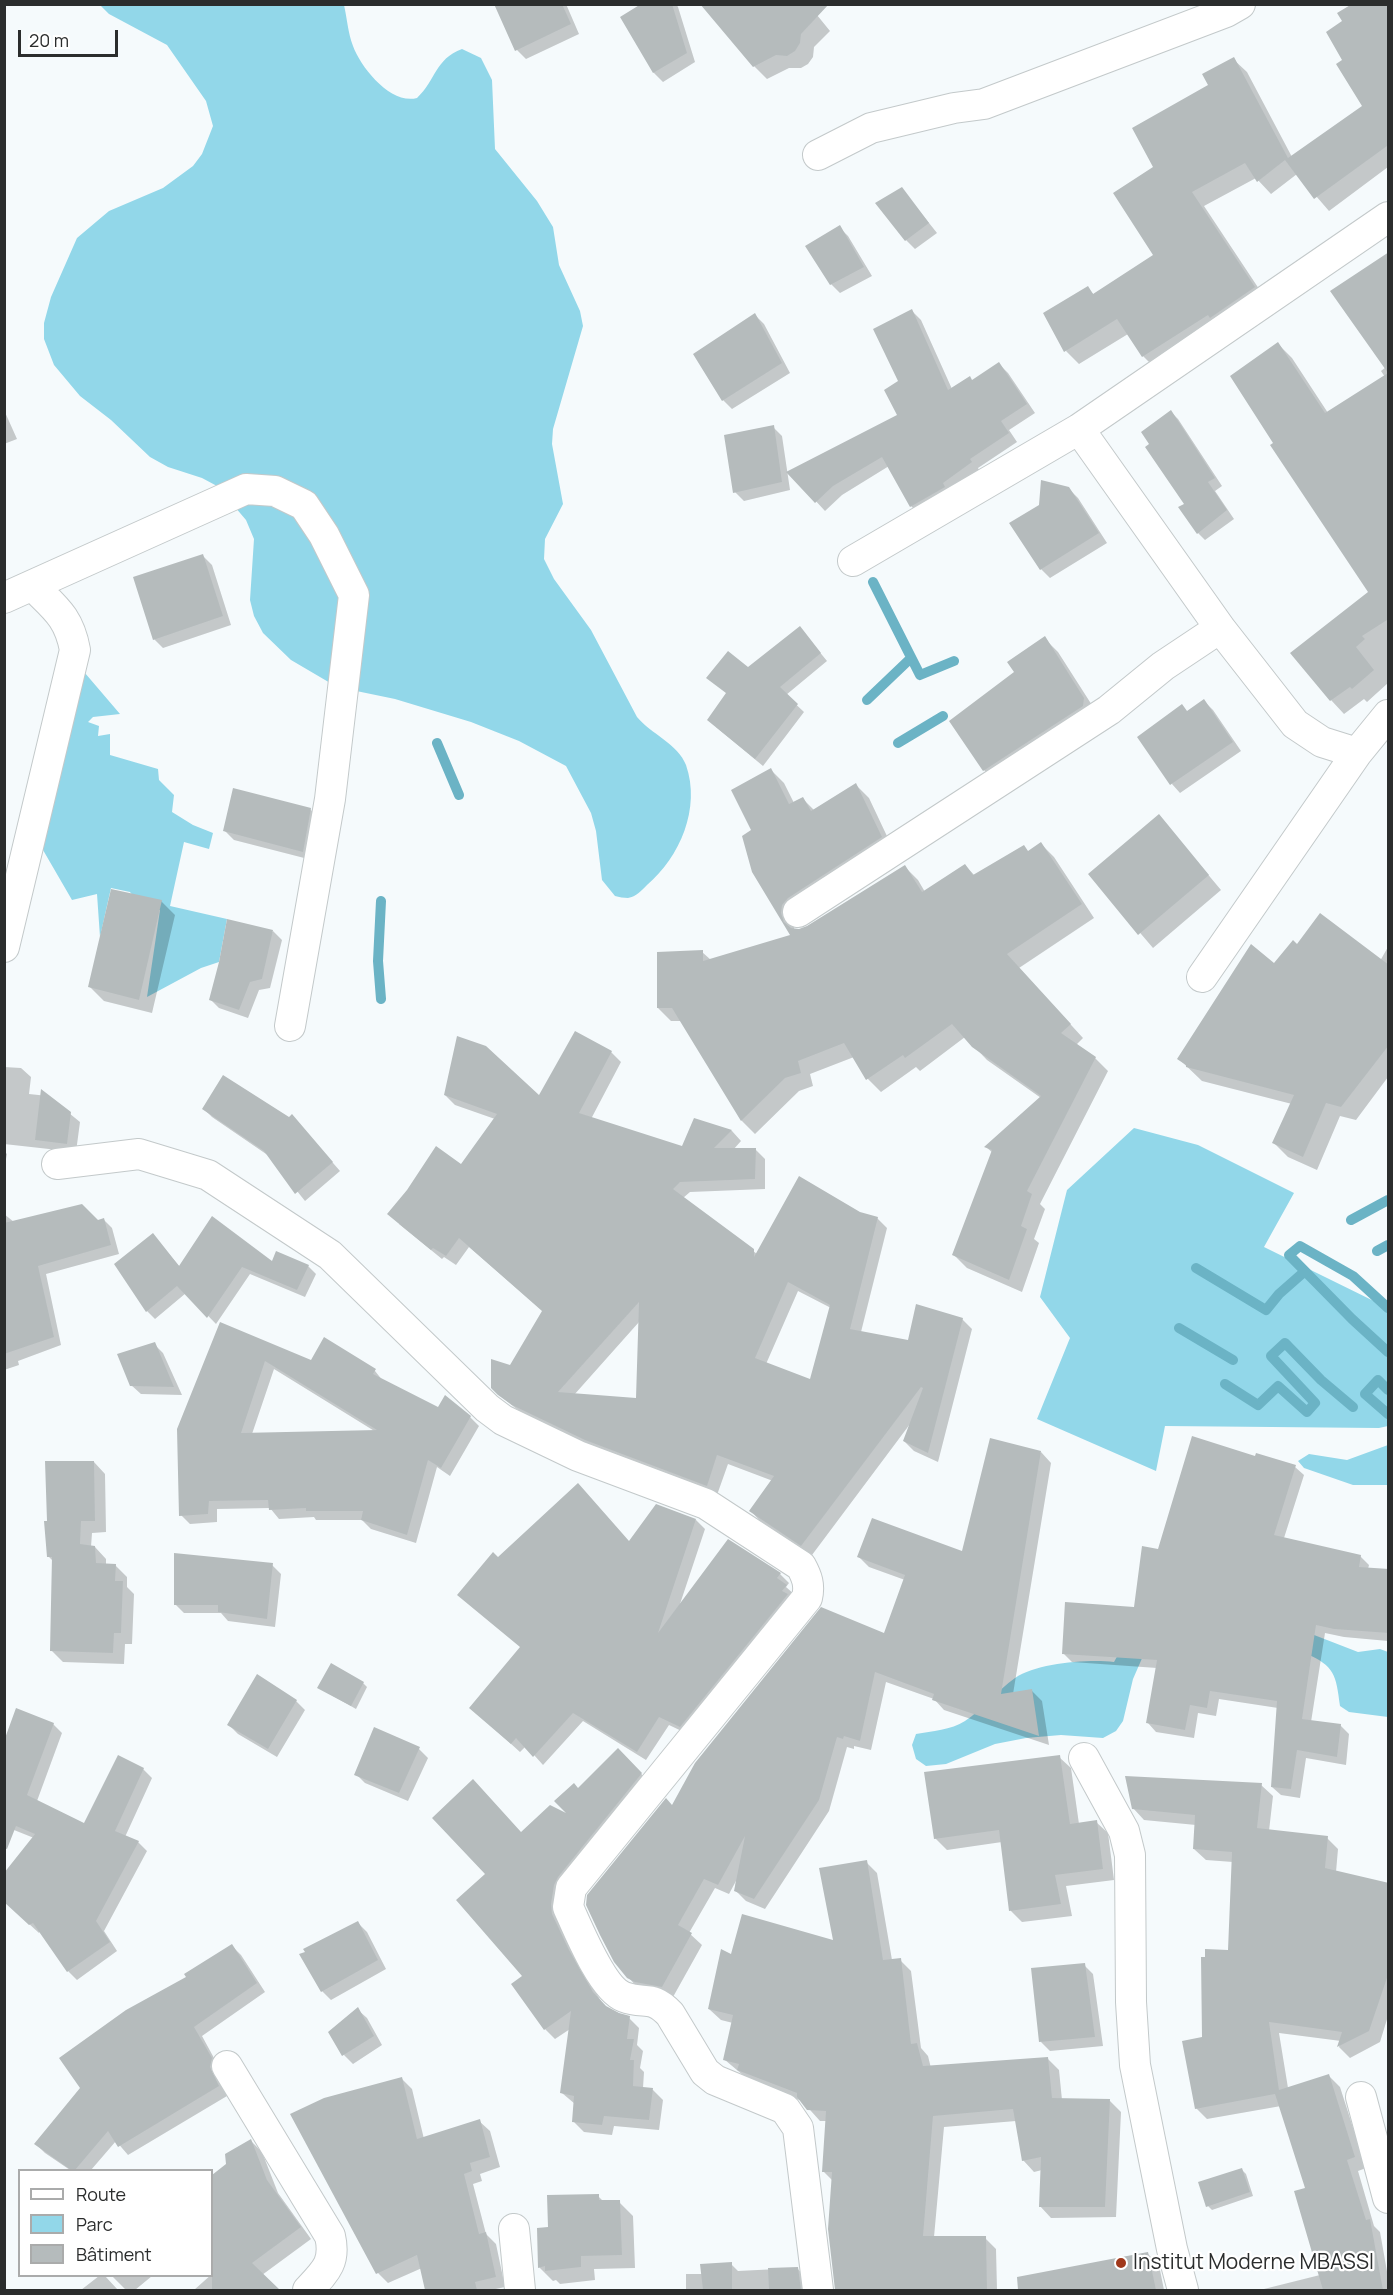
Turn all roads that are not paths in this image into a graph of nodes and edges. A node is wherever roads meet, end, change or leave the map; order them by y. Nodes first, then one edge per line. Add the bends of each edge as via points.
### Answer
1 (1240, 4) edge
2 (818, 155) dead end
3 (1389, 218) edge
4 (1079, 429) junction
5 (853, 561) dead end
6 (33, 586) junction
7 (4, 598) edge
8 (1220, 628) junction
9 (1389, 715) edge
10 (1357, 753) junction
11 (798, 912) dead end
12 (4, 947) edge
13 (1202, 977) dead end
14 (290, 1026) dead end
15 (57, 1164) dead end
16 (1084, 1758) dead end
17 (227, 2066) dead end
18 (1361, 2097) dead end
19 (1389, 2198) edge
20 (514, 2229) dead end
21 (309, 2290) edge
22 (520, 2290) edge
23 (818, 2290) edge
24 (1184, 2290) edge

1 - 2 street via 984,105 954,108 871,128
3 - 4 street
4 - 5 street
4 - 8 street
6 - 7 street
6 - 12 street via 64,617 75,650
6 - 14 street via 246,489 275,491 304,505 324,535 354,595 330,799
8 - 10 street via 1294,724 1322,742
8 - 11 street via 1163,666 1109,710
9 - 10 street
10 - 13 street
15 - 23 street via 139,1154 207,1175 330,1255 503,1420 578,1456 706,1504 801,1566 807,1577 807,1598 571,1888 568,1898 572,1915 600,1972 615,1992 662,2006 705,2072 715,2080 785,2109 793,2118 798,2128
16 - 24 street via 1124,1831 1130,1855 1131,2002 1136,2065 1172,2249
17 - 21 street via 330,2236 334,2251 330,2264
18 - 19 street
20 - 22 street

